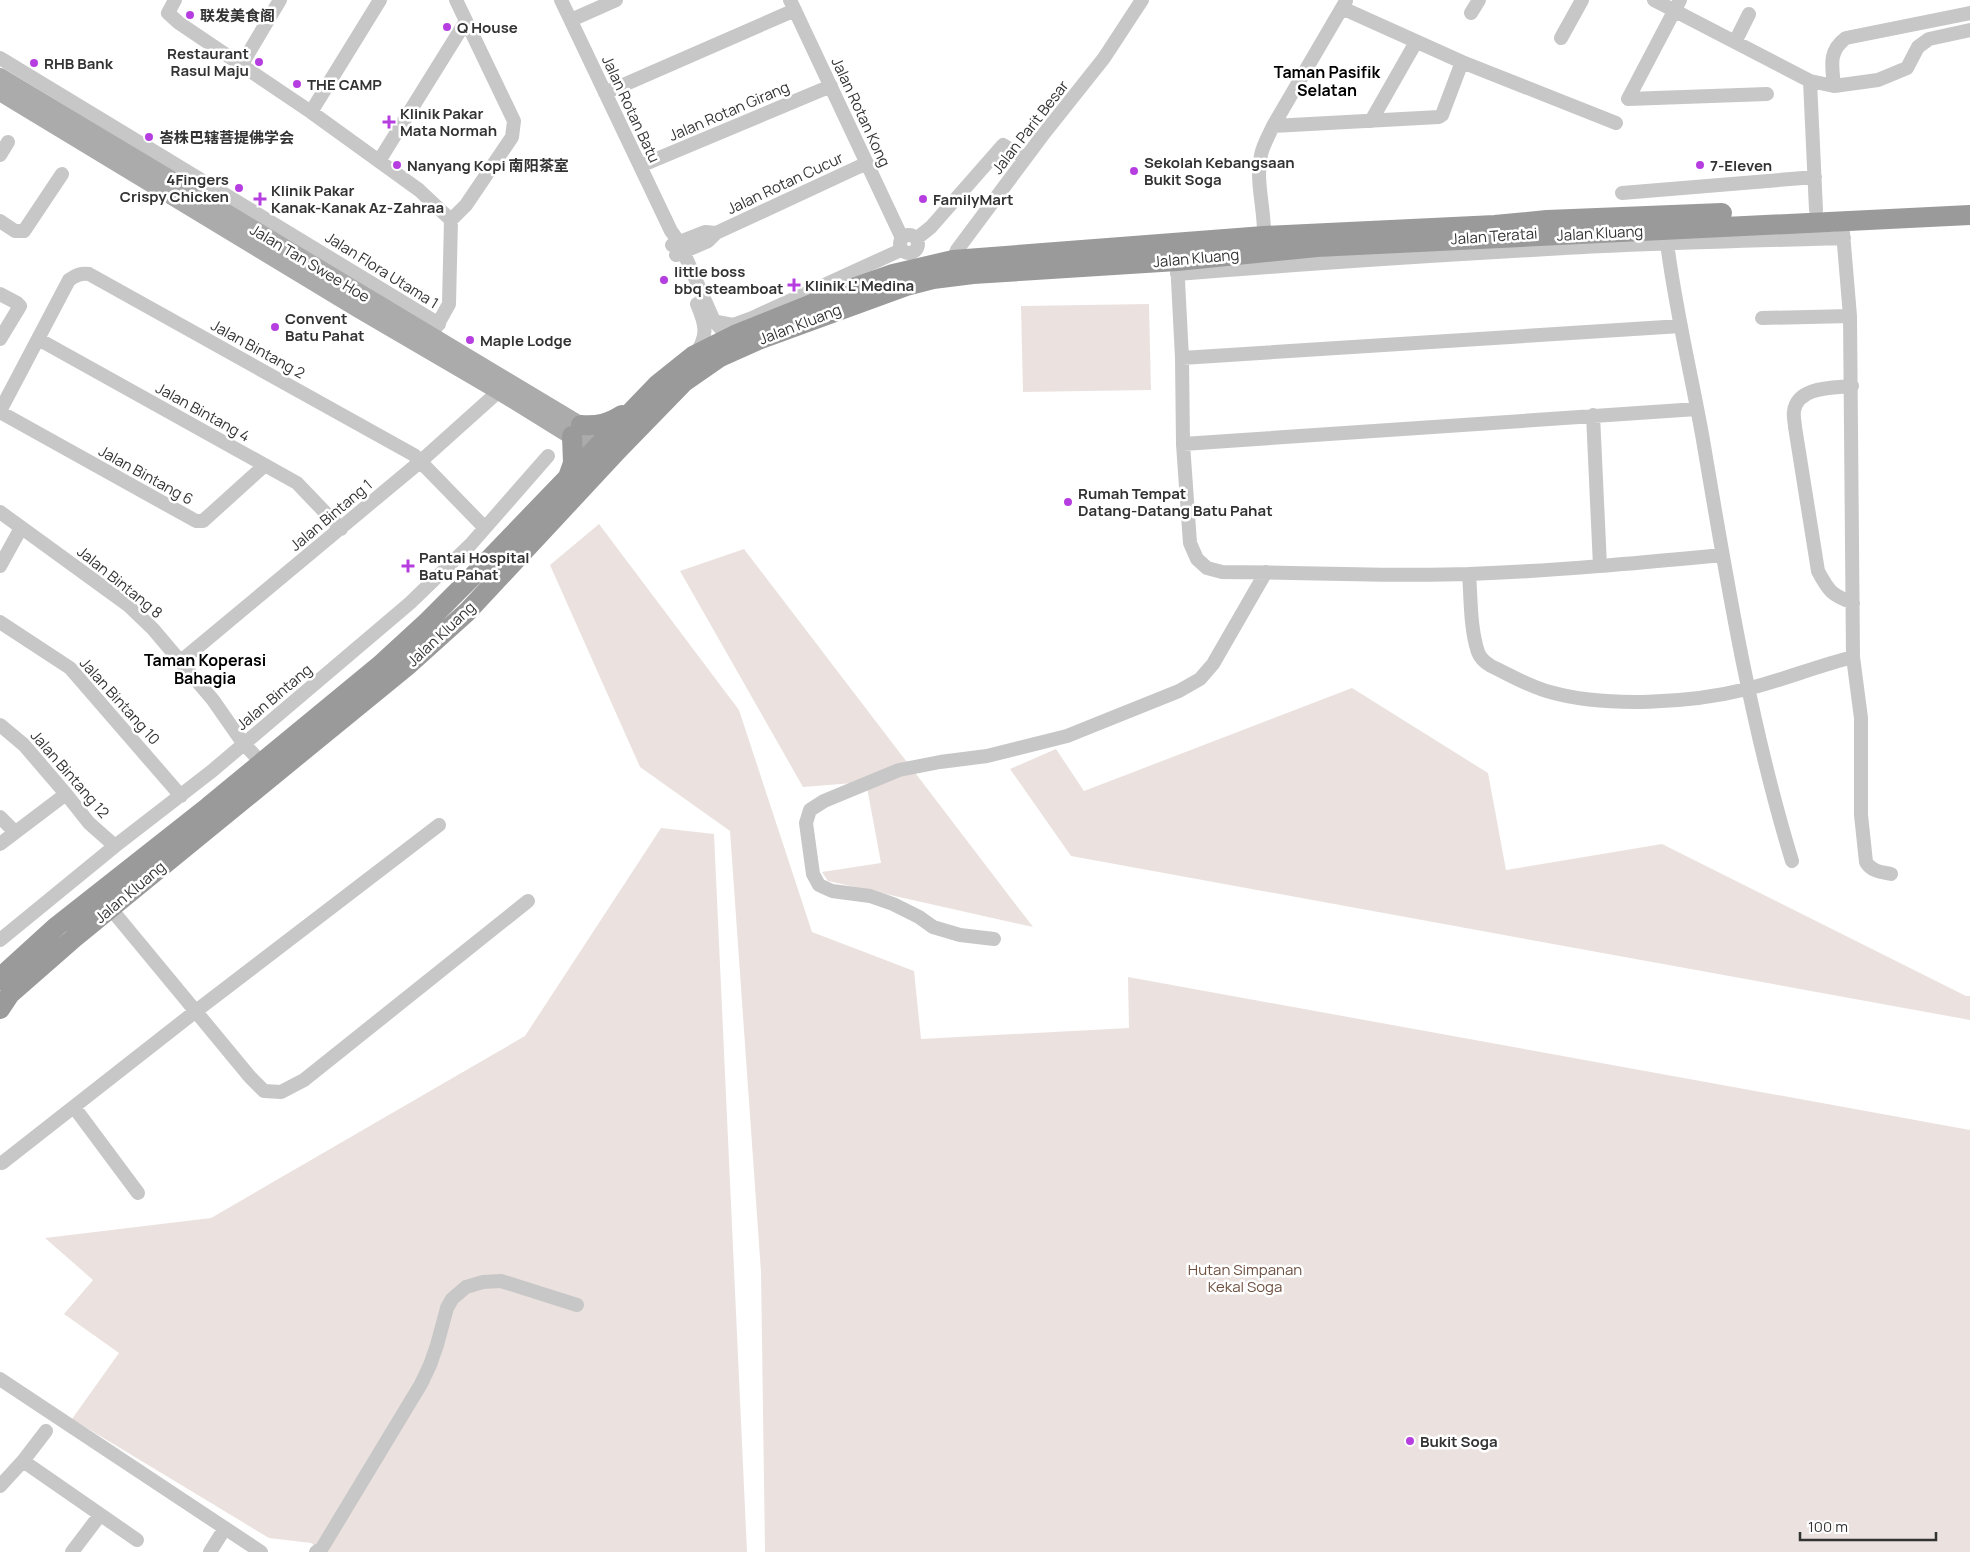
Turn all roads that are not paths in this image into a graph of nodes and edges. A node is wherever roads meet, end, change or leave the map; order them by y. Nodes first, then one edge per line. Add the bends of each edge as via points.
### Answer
1 (280, 0) edge
2 (380, 0) edge
3 (456, 0) edge
4 (561, 0) edge
5 (616, 0) edge
6 (1142, 0) edge
7 (1480, 0) edge
8 (1582, 0) edge
9 (1654, 0) edge
10 (173, 4) edge
11 (1344, 4) edge
12 (793, 5) edge
13 (1677, 5) edge
14 (1471, 13) dead end
15 (1970, 13) edge
16 (1749, 14) dead end
17 (571, 20) junction
18 (466, 21) junction
19 (1970, 30) edge
20 (1561, 38) dead end
21 (1416, 42) junction
22 (1735, 42) junction
23 (0, 58) edge
24 (1462, 62) junction
25 (242, 64) junction
26 (0, 77) edge
27 (1810, 81) junction
28 (831, 86) junction
29 (1834, 86) junction
30 (0, 92) edge
31 (605, 93) junction
32 (1767, 94) dead end
33 (311, 112) junction
34 (1372, 122) junction
35 (1616, 123) dead end
36 (1273, 126) junction
37 (8, 142) dead end
38 (0, 155) edge
39 (1025, 158) junction
40 (378, 162) junction
41 (867, 164) junction
42 (640, 166) junction
43 (62, 174) dead end
44 (1815, 177) junction
45 (1622, 193) dead end
46 (1970, 201) edge
47 (1816, 210) junction
48 (1970, 215) edge
49 (451, 220) junction
50 (0, 221) edge
51 (1843, 229) junction
52 (1264, 236) junction
53 (1666, 237) junction
54 (902, 244) junction
55 (676, 245) junction
56 (1146, 246) junction
57 (1177, 267) junction
58 (956, 268) junction
59 (0, 294) edge
60 (1850, 316) junction
61 (1762, 318) dead end
62 (714, 321) junction
63 (1681, 326) junction
64 (435, 330) junction
65 (737, 334) junction
66 (38, 338) junction
67 (0, 339) edge
68 (693, 356) junction
69 (1182, 358) junction
70 (1852, 386) junction
71 (499, 391) junction
72 (633, 408) junction
73 (1697, 409) junction
74 (0, 411) edge
75 (1593, 415) junction
76 (577, 431) junction
77 (1183, 444) junction
78 (605, 451) junction
79 (548, 456) dead end
80 (421, 461) junction
81 (265, 465) junction
82 (566, 481) junction
83 (0, 512) edge
84 (21, 528) junction
85 (485, 528) junction
86 (341, 529) junction
87 (1722, 555) junction
88 (0, 566) edge
89 (1600, 566) junction
90 (1266, 572) junction
91 (1469, 574) junction
92 (1853, 603) junction
93 (0, 622) edge
94 (1853, 657) junction
95 (181, 661) junction
96 (1747, 689) junction
97 (0, 725) edge
98 (243, 743) junction
99 (262, 763) junction
100 (66, 794) junction
101 (181, 796) junction
102 (0, 817) edge
103 (439, 825) dead end
104 (15, 832) junction
105 (0, 844) edge
106 (114, 846) junction
107 (1792, 861) dead end
108 (1891, 874) dead end
109 (528, 902) dead end
110 (111, 909) junction
111 (994, 939) dead end
112 (0, 940) edge
113 (2, 974) edge
114 (0, 1009) edge
115 (196, 1011) junction
116 (74, 1107) junction
117 (2, 1163) dead end
118 (138, 1193) dead end
119 (577, 1305) dead end
120 (0, 1379) edge
121 (46, 1431) dead end
122 (23, 1461) junction
123 (0, 1486) edge
124 (100, 1515) junction
125 (225, 1528) junction
126 (137, 1540) dead end
127 (72, 1552) edge
128 (210, 1552) edge
129 (262, 1552) edge
130 (316, 1552) edge

1 - 25 street
2 - 33 street
3 - 18 street
4 - 17 street, Jalan Rotan Batu
5 - 17 street
6 - 39 street, Jalan Parit Besar via 1104,58
7 - 14 street
8 - 20 street
9 - 13 street
10 - 25 street via 168,13 179,23
11 - 21 street
11 - 36 street
12 - 28 street, Jalan Rotan Kong
12 - 31 street
13 - 22 street
13 - 32 street via 1628,99
15 - 29 street via 1846,38 1831,59
16 - 22 street
17 - 31 street, Jalan Rotan Batu
18 - 40 street
18 - 49 street via 514,121 512,137 466,205
19 - 29 street via 1930,39 1918,47 1907,68 1878,80
21 - 24 street
21 - 34 street
22 - 27 street
23 - 64 street, Jalan Flora Utama 1
24 - 34 street via 1442,115
24 - 35 street
25 - 33 street
26 - 64 main road, Jalan Tan Swee Hoe
27 - 29 street
27 - 44 street
28 - 41 street, Jalan Rotan Kong
28 - 42 street, Jalan Rotan Girang
30 - 71 main road, Jalan Tan Swee Hoe
31 - 42 street, Jalan Rotan Batu
33 - 40 street
34 - 36 street
36 - 52 street via 1263,147 1259,170
37 - 38 street
39 - 54 street via 1003,145 931,227 916,239 911,235
39 - 58 street, Jalan Parit Besar via 957,250
40 - 49 street via 418,190
41 - 54 street, Jalan Rotan Kong
41 - 55 street, Jalan Rotan Cucur via 716,233 708,241
42 - 55 street, Jalan Rotan Batu
43 - 50 street via 24,231 15,231
44 - 45 street
44 - 47 street
46 - 47 highway, Jalan Kluang
47 - 52 highway, Jalan Kluang via 1547,220
48 - 51 highway, Jalan Kluang
49 - 64 street via 449,304
51 - 53 highway, Jalan Kluang
51 - 60 street
52 - 56 highway, Jalan Kluang
53 - 57 highway, Jalan Kluang via 1474,248 1316,247
53 - 63 street
54 - 62 street via 752,318 733,325
55 - 62 street, Jalan Rotan Batu
55 - 68 street, Jalan Rotan Batu via 704,321 704,338
56 - 57 highway via 1166,250
56 - 58 highway, Jalan Kluang
57 - 58 highway, Jalan Kluang
57 - 69 street
58 - 65 highway, Jalan Kluang via 894,274
58 - 78 highway, Jalan Kluang via 720,357 684,382
59 - 67 street via 20,306
60 - 61 street
60 - 70 street
62 - 65 street via 721,329
63 - 69 street
63 - 73 street
64 - 76 main road, Jalan Tan Swee Hoe
65 - 68 highway, Jalan Kluang
66 - 74 street
66 - 80 street, Jalan Bintang 2 via 69,280 76,275 89,274 414,454
66 - 81 street, Jalan Bintang 4
68 - 72 highway, Jalan Kluang
69 - 77 street
70 - 92 street
70 - 92 street via 1814,391 1802,397 1794,410 1818,571 1834,596
71 - 76 main road, Jalan Tan Swee Hoe
71 - 80 street, Jalan Bintang 1
72 - 76 highway via 608,423
72 - 78 highway, Jalan Kluang
73 - 75 street
73 - 87 street
74 - 81 street, Jalan Bintang 6 via 196,521 204,521
75 - 77 street
75 - 89 street
76 - 78 main road, Jalan Tan Swee Hoe
76 - 82 highway via 573,464
77 - 90 street via 1190,543 1196,559 1207,568 1222,572
78 - 82 highway, Jalan Kluang
78 - 110 highway, Jalan Kluang via 467,612 407,666
79 - 85 street, Jalan Bintang
80 - 85 street, Jalan Bintang 2
80 - 86 street, Jalan Bintang 1
81 - 86 street, Jalan Bintang 4 via 302,486
82 - 99 highway, Jalan Kluang via 428,621
83 - 84 street, Jalan Bintang 8
84 - 88 street
84 - 95 street, Jalan Bintang 8 via 128,605
85 - 98 street, Jalan Bintang via 410,602
86 - 95 street, Jalan Bintang 1
87 - 89 street
87 - 96 street
89 - 91 street
90 - 91 street
90 - 111 street via 1213,664 1200,678 1179,691 1067,736 987,756 899,770 810,810 806,823 813,874 819,885 832,891 870,896 893,904 933,927 960,935
91 - 96 street via 1479,653 1491,666 1532,686 1584,699 1662,701 1698,699
92 - 94 street
93 - 101 street, Jalan Bintang 10 via 70,668
94 - 96 street
94 - 108 street via 1861,718 1860,815 1866,862 1874,870
95 - 98 street, Jalan Bintang 8
96 - 107 street via 1766,775
97 - 100 street, Jalan Bintang 12 via 24,745
98 - 99 street, Jalan Bintang 8
98 - 101 street, Jalan Bintang
99 - 113 highway, Jalan Kluang via 57,926
100 - 104 street
100 - 106 street, Jalan Bintang 12 via 88,823
101 - 106 street, Jalan Bintang
102 - 104 street
103 - 115 street
104 - 105 street
106 - 112 street, Jalan Bintang
109 - 115 street via 304,1080 281,1092 264,1091
110 - 114 highway, Jalan Kluang via 32,974 10,994
110 - 115 street
115 - 116 street
116 - 117 street
116 - 118 street
119 - 130 street via 501,1281 466,1287 452,1299 421,1384 322,1548
120 - 125 street
121 - 122 street
122 - 123 street
122 - 124 street
124 - 126 street
124 - 127 street
125 - 128 street
125 - 129 street

